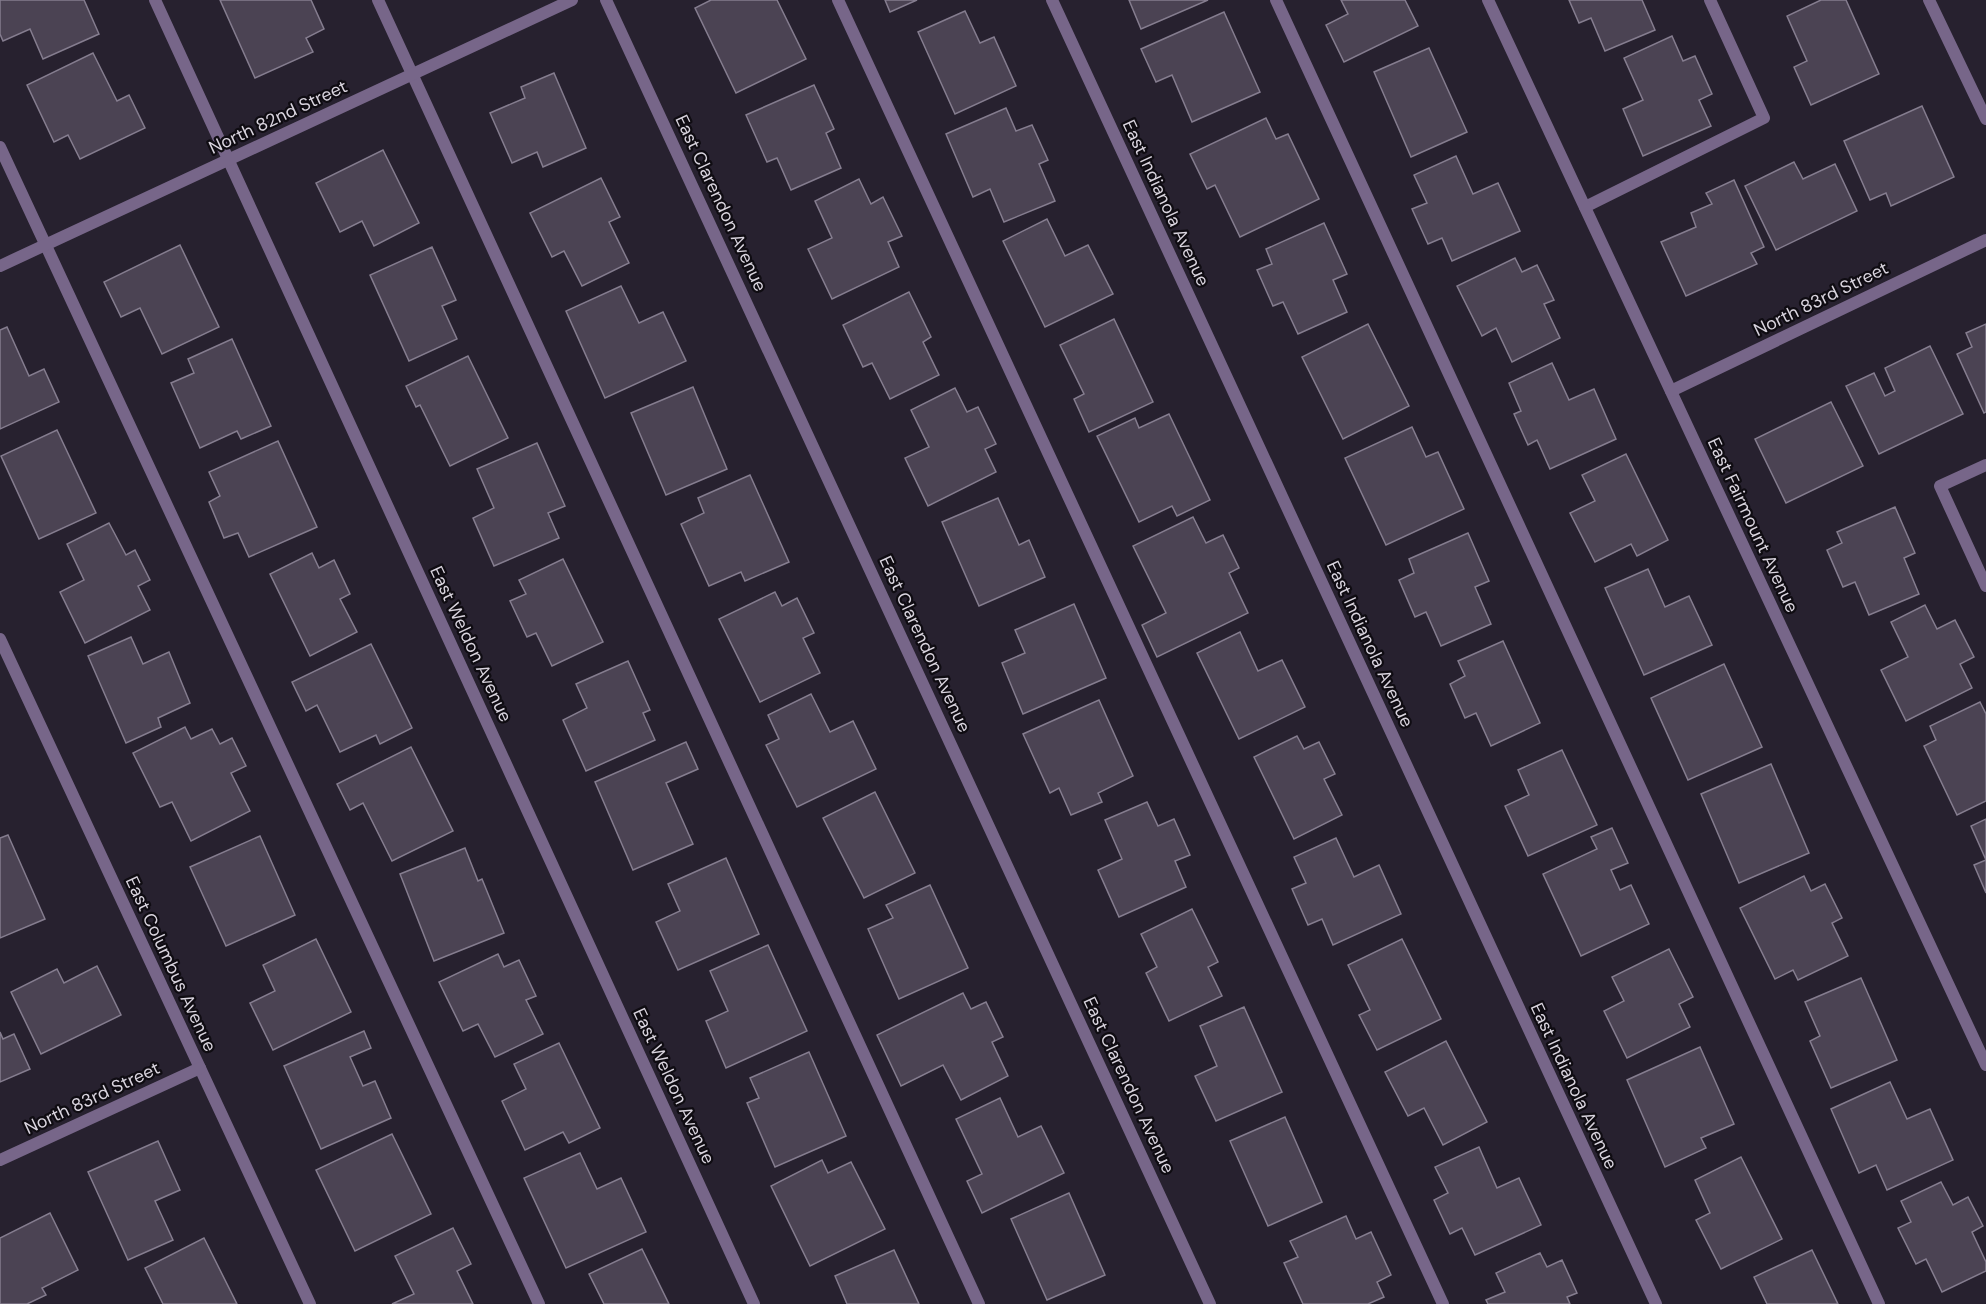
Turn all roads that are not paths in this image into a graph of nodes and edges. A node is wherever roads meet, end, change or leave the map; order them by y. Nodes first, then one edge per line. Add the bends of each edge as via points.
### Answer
1 (155, 0) edge
2 (378, 0) edge
3 (572, 0) edge
4 (606, 0) edge
5 (838, 0) edge
6 (1052, 0) edge
7 (1276, 0) edge
8 (1488, 0) edge
9 (1710, 0) edge
10 (1929, 0) edge
11 (412, 75) junction
12 (1986, 119) edge
13 (0, 147) edge
14 (229, 160) junction
15 (1585, 207) junction
16 (1986, 240) edge
17 (46, 245) junction
18 (0, 266) edge
19 (1671, 391) junction
20 (1986, 465) edge
21 (1986, 586) edge
22 (0, 639) edge
23 (1986, 1065) edge
24 (200, 1068) junction
25 (0, 1160) edge
26 (310, 1304) edge
27 (539, 1304) edge
28 (754, 1304) edge
29 (979, 1304) edge
30 (1210, 1304) edge
31 (1443, 1304) edge
32 (1656, 1304) edge
33 (1880, 1304) edge

1 - 14 street, East Weldon Avenue
2 - 11 street
3 - 11 street, North 82nd Street
4 - 30 street, East Clarendon Avenue
5 - 31 street
6 - 32 street, East Indianola Avenue
7 - 33 street
8 - 15 street, East Fairmount Avenue
9 - 15 street via 1764,118
10 - 12 street
11 - 14 street, North 82nd Street
11 - 29 street
13 - 17 street
14 - 17 street, North 82nd Street
14 - 28 street, East Weldon Avenue
15 - 19 street, East Fairmount Avenue
16 - 19 street, North 83rd Street
17 - 18 street, North 82nd Street
17 - 27 street
19 - 23 street, East Fairmount Avenue
20 - 21 street via 1940,486
22 - 24 street, East Columbus Avenue
24 - 25 street, North 83rd Street
24 - 26 street, East Columbus Avenue

